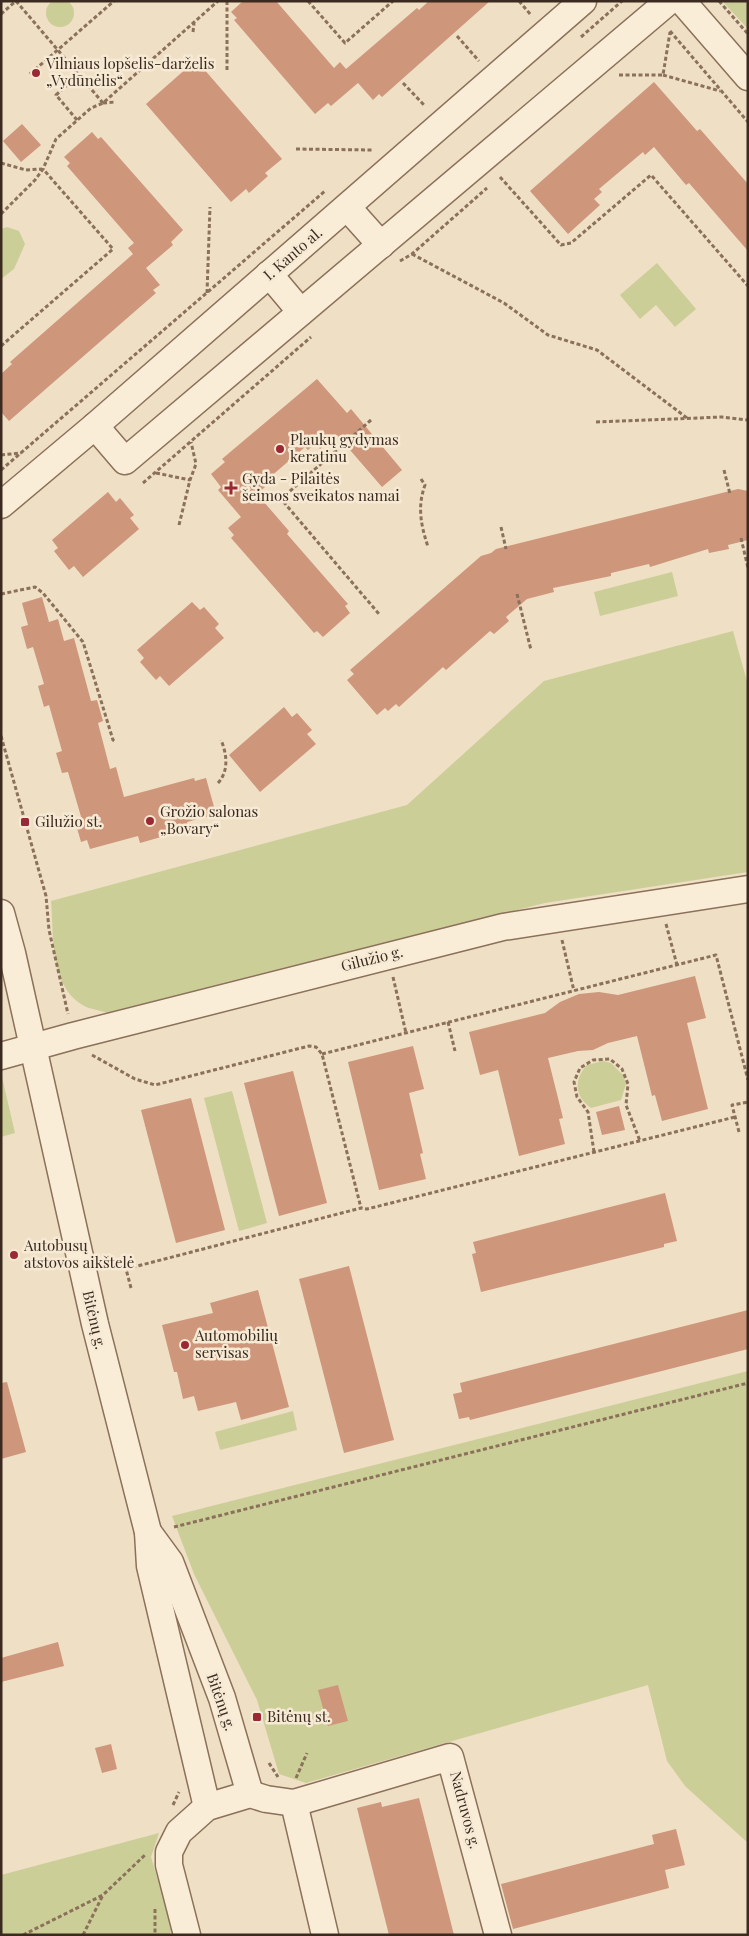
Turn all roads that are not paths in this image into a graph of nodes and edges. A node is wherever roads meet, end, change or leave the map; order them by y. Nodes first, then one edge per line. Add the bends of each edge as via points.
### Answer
1 (583, 1) edge
2 (669, 1) edge
3 (682, 1) edge
4 (748, 77) edge
5 (347, 206) junction
6 (381, 245) junction
7 (269, 274) junction
8 (302, 312) junction
9 (95, 426) junction
10 (1, 505) edge
11 (748, 890) edge
12 (1, 912) edge
13 (33, 1047) junction
14 (1, 1056) edge
15 (161, 1530) junction
16 (250, 1794) junction
17 (294, 1802) junction
18 (207, 1807) junction
19 (187, 1935) edge
20 (325, 1935) edge
21 (498, 1935) edge

1 - 5 street, I. Kanto al.
2 - 6 street
3 - 4 street
5 - 6 street
5 - 7 street, I. Kanto al.
6 - 8 street
7 - 8 street
7 - 9 street, I. Kanto al.
8 - 9 street via 125,461
9 - 10 street, I. Kanto al.
11 - 13 street, Gilužio g. via 503,927
12 - 13 street, Bitėnų g.
13 - 14 street, Gilužio g.
13 - 15 street, Bitėnų g. via 97,1333
15 - 16 street, Bitėnų g. via 222,1698
15 - 18 street, Bitėnų g. via 150,1566
16 - 17 street
16 - 18 street
17 - 20 street
17 - 21 street, Nadruvos g. via 450,1757
18 - 19 street via 179,1832 169,1852 169,1865

